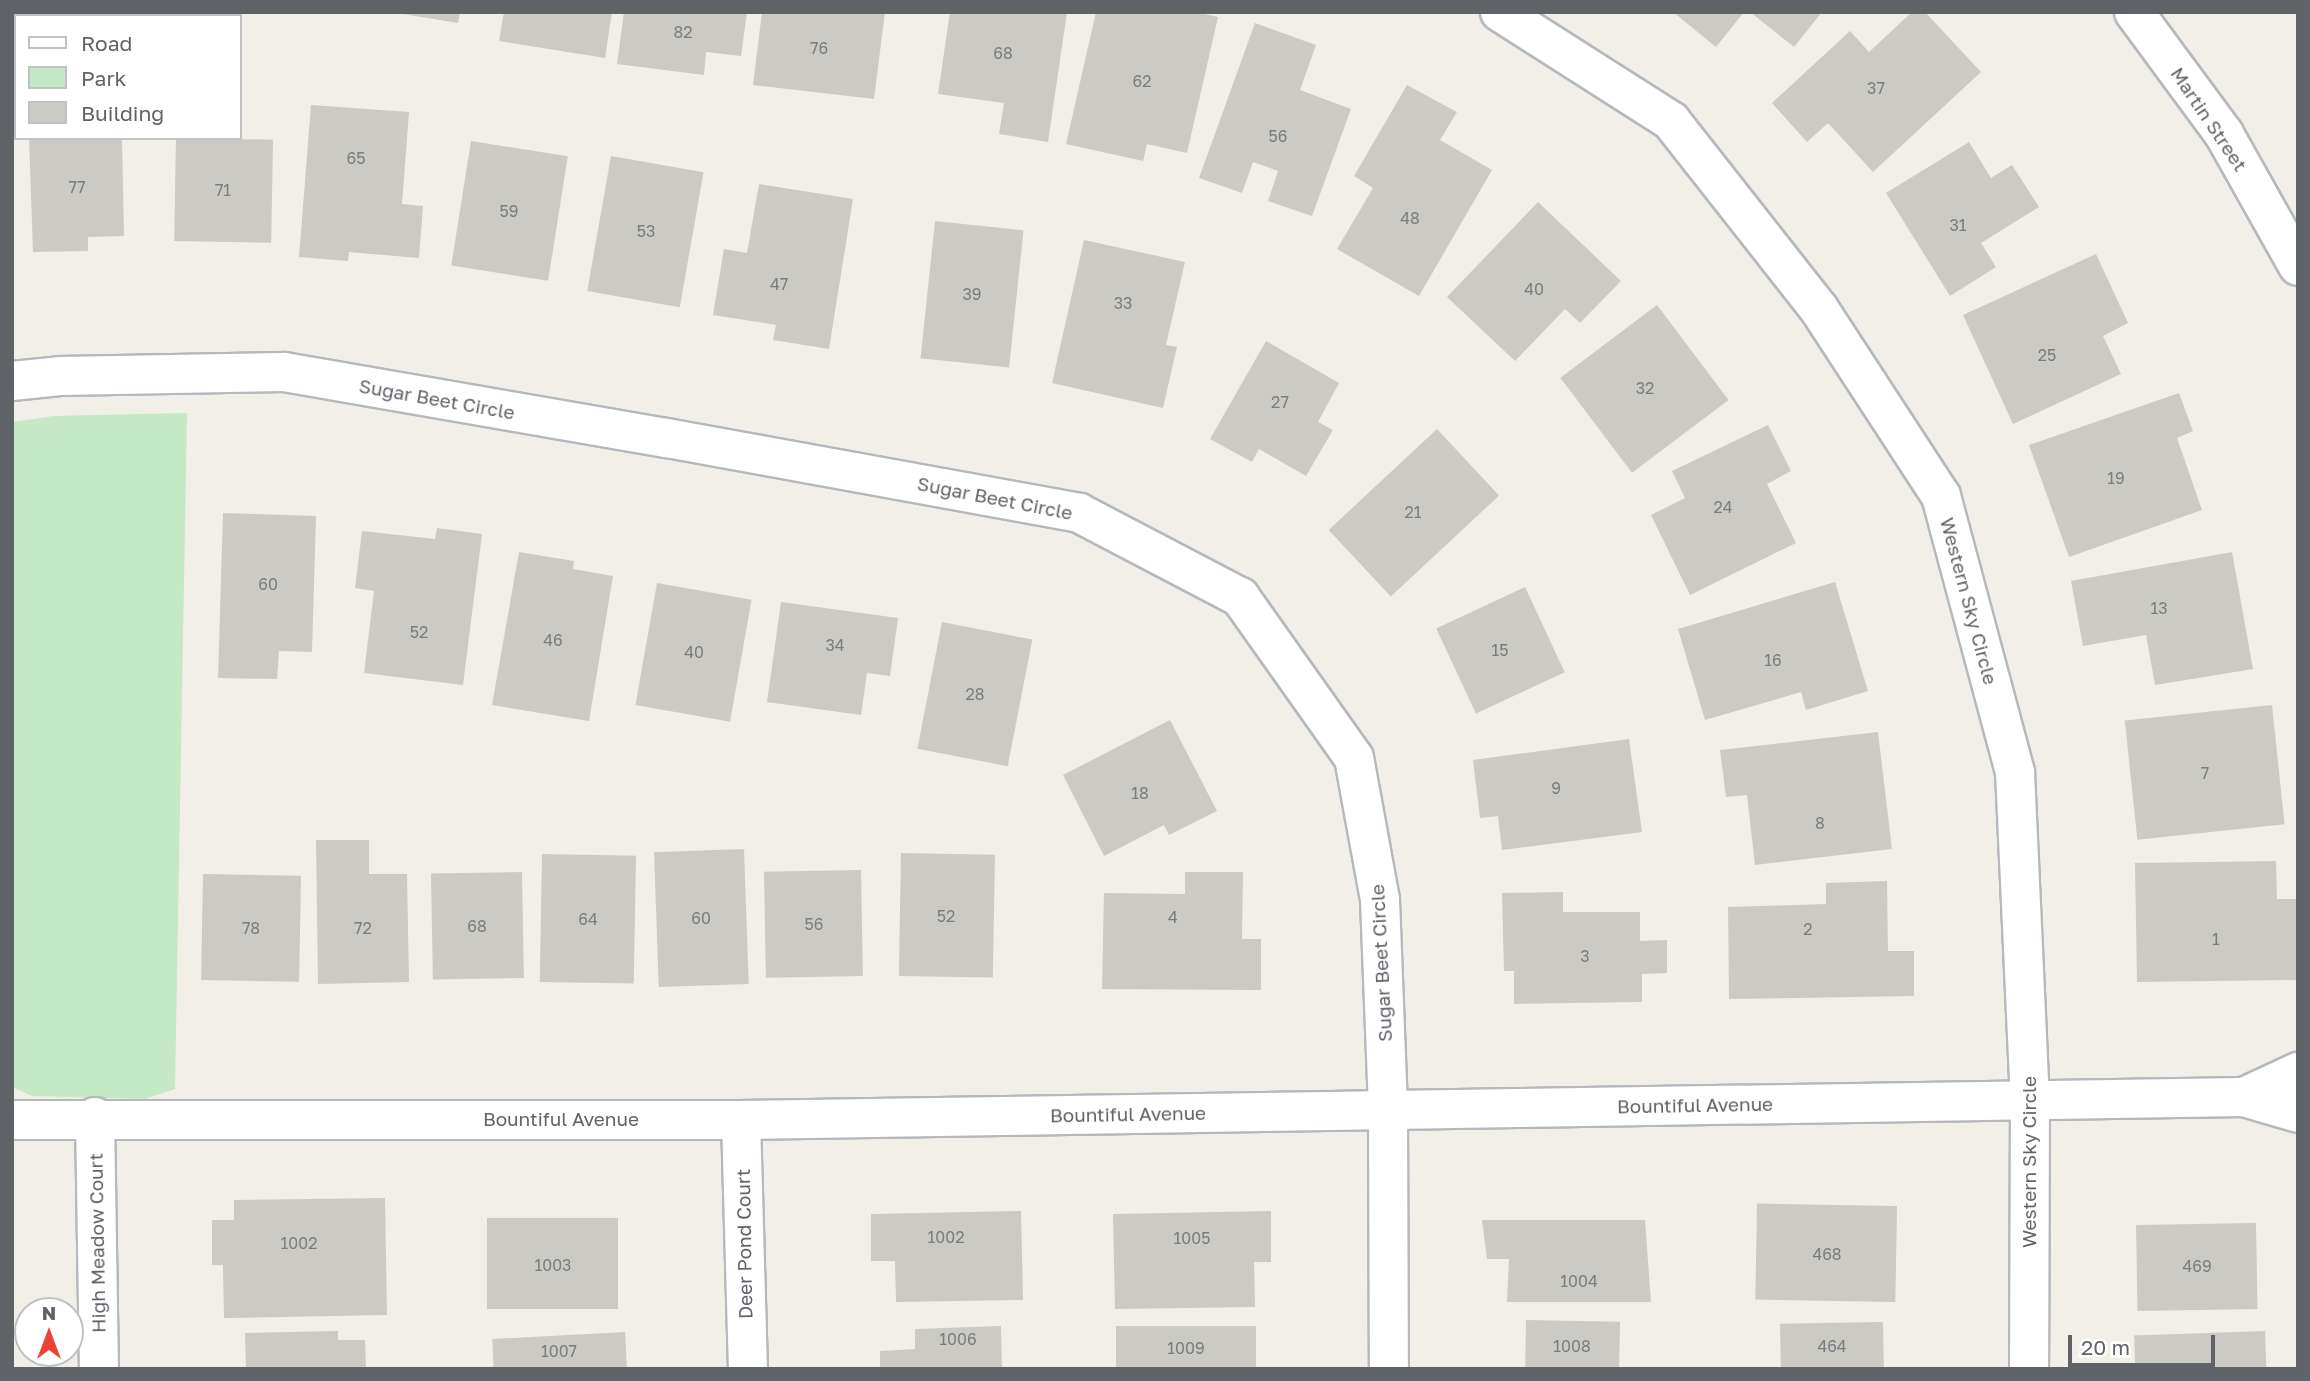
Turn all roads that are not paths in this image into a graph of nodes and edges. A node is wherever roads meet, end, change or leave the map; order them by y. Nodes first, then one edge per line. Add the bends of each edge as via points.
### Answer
1 (1500, 12) edge
2 (2134, 12) edge
3 (2298, 266) edge
4 (12, 381) edge
5 (2298, 1072) edge
6 (2244, 1097) junction
7 (2030, 1100) junction
8 (1388, 1110) junction
9 (2298, 1113) edge
10 (95, 1117) junction
11 (12, 1120) edge
12 (741, 1120) junction
13 (99, 1369) edge
14 (748, 1369) edge
15 (1390, 1369) edge
16 (2029, 1369) edge

1 - 7 street, Western Sky Circle via 1671,121 1819,309 1941,496 2015,772
2 - 3 street, Martin Street via 2224,134
4 - 8 street, Sugar Beet Circle via 284,372 667,438 1079,513 1240,597 1354,758 1380,900
5 - 6 street, Bountiful Avenue
6 - 7 street, Bountiful Avenue
6 - 9 street, Bountiful Avenue
7 - 8 street, Bountiful Avenue
7 - 16 street, Western Sky Circle
8 - 12 street, Bountiful Avenue
8 - 15 street, Sugar Beet Circle
10 - 11 street, Bountiful Avenue
10 - 12 street, Bountiful Avenue
10 - 13 street, High Meadow Court
12 - 14 street, Deer Pond Court

